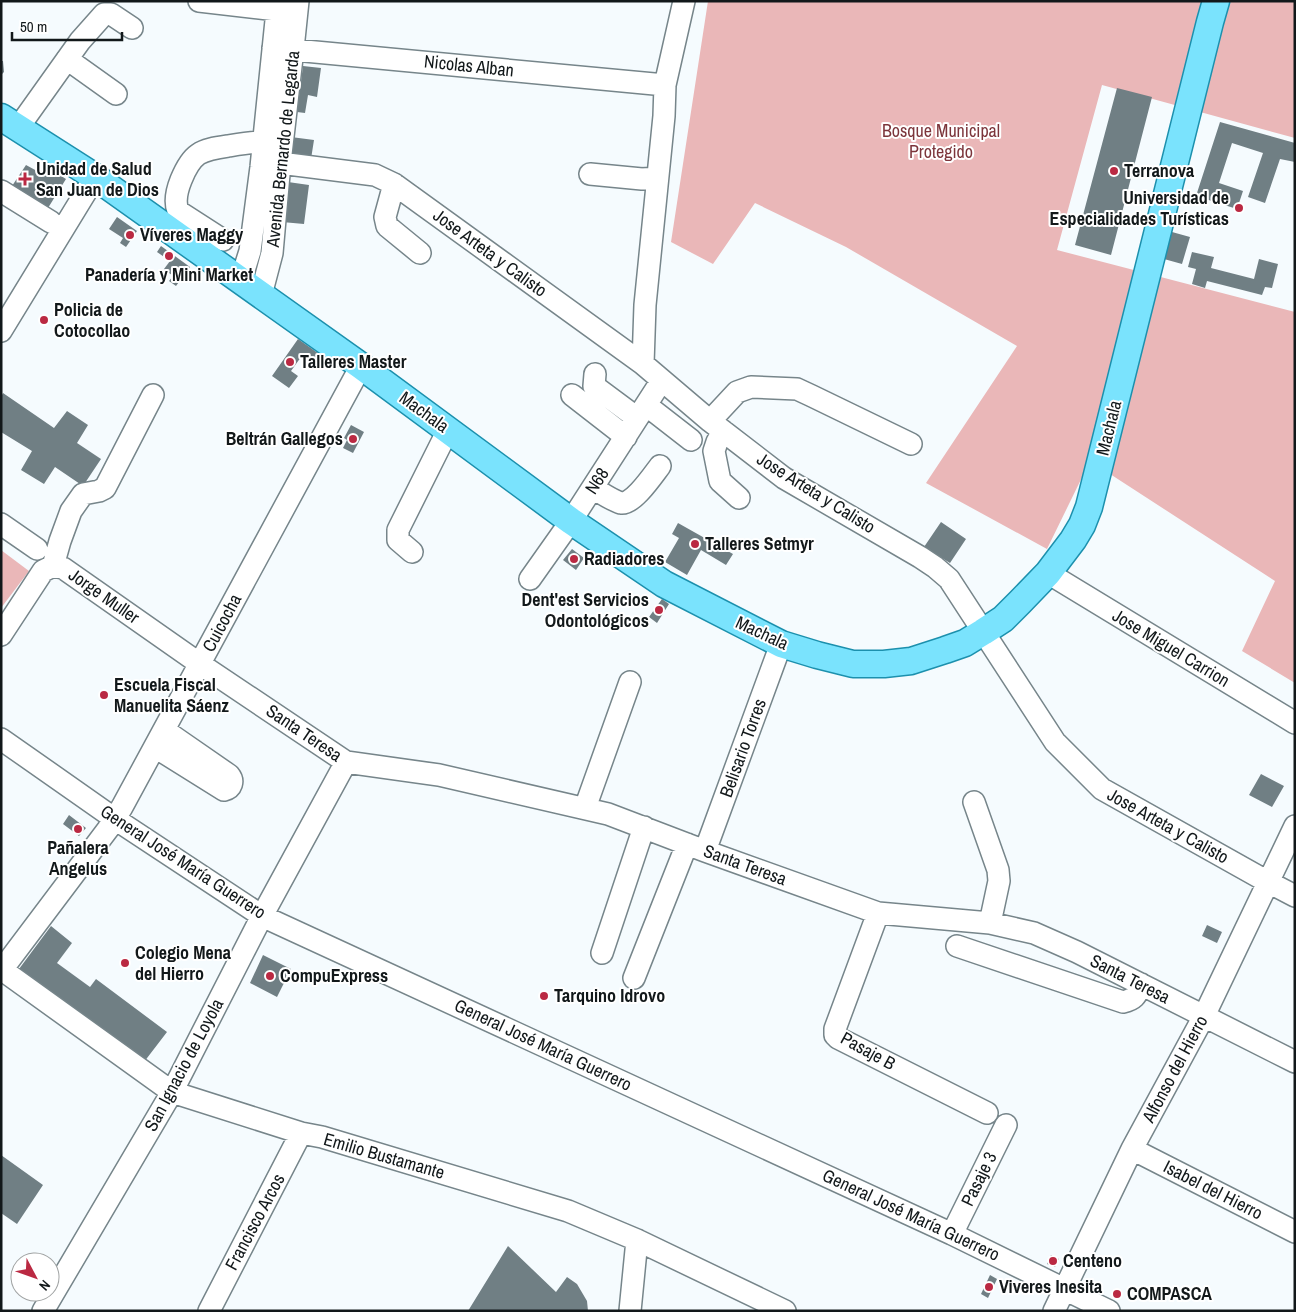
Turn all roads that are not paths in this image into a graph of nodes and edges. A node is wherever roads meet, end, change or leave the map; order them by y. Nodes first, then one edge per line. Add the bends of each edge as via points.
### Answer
1 (199, 1) edge
2 (298, 1) edge
3 (684, 1) edge
4 (1216, 1) edge
5 (278, 5) edge
6 (132, 28) dead end
7 (283, 49) junction
8 (67, 59) junction
9 (665, 85) junction
10 (116, 94) dead end
11 (10, 123) edge
12 (263, 142) junction
13 (280, 163) junction
14 (590, 174) dead end
15 (95, 177) junction
16 (657, 178) junction
17 (394, 184) junction
18 (1, 191) edge
19 (51, 222) dead end
20 (222, 240) dead end
21 (420, 253) dead end
22 (251, 287) junction
23 (4, 319) edge
24 (642, 364) junction
25 (361, 366) junction
26 (595, 374) dead end
27 (662, 380) junction
28 (153, 395) dead end
29 (572, 395) dead end
30 (642, 412) junction
31 (717, 426) junction
32 (448, 430) junction
33 (626, 437) junction
34 (691, 440) dead end
35 (910, 444) dead end
36 (660, 466) dead end
37 (593, 488) junction
38 (739, 498) dead end
39 (571, 521) junction
40 (1, 524) edge
41 (37, 549) dead end
42 (412, 552) dead end
43 (53, 566) junction
44 (1048, 572) junction
45 (530, 579) dead end
46 (983, 632) junction
47 (1, 635) edge
48 (781, 644) junction
49 (200, 664) junction
50 (630, 682) dead end
51 (1295, 723) edge
52 (1, 739) edge
53 (346, 762) junction
54 (974, 802) dead end
55 (585, 808) junction
56 (115, 819) junction
57 (1295, 826) edge
58 (644, 827) junction
59 (696, 847) junction
60 (1268, 882) junction
61 (1295, 896) edge
62 (878, 913) junction
63 (262, 916) junction
64 (990, 922) junction
65 (957, 946) dead end
66 (602, 953) dead end
67 (2, 970) edge
68 (634, 978) dead end
69 (1141, 984) junction
70 (1204, 1016) junction
71 (1295, 1062) edge
72 (172, 1092) junction
73 (987, 1112) dead end
74 (1006, 1125) dead end
75 (301, 1133) junction
76 (1132, 1149) junction
77 (1295, 1232) edge
78 (952, 1234) junction
79 (637, 1240) junction
80 (1065, 1289) junction
81 (43, 1311) edge
82 (208, 1311) edge
83 (630, 1311) edge
84 (785, 1311) edge
85 (1054, 1311) edge
86 (1108, 1311) edge

1 - 5 street
2 - 7 street, Avenida Bernardo de Legarda
3 - 9 street
4 - 44 main road, Machala via 1089,507 1082,525
5 - 7 street, Avenida Bernardo de Legarda
6 - 8 street via 111,14 104,14
7 - 9 street, Nicolas Alban
7 - 12 street, Avenida Bernardo de Legarda
7 - 13 street, Avenida Bernardo de Legarda
8 - 10 street
8 - 11 street
9 - 16 street
11 - 15 main road, Machala
12 - 20 street via 203,150 188,164 180,182 176,197 178,211
12 - 22 street, Avenida Bernardo de Legarda via 250,251
13 - 17 street, Jose Arteta y Calisto via 375,176
13 - 22 street, Avenida Bernardo de Legarda via 272,253
14 - 16 street
15 - 22 main road, Machala
15 - 23 street
16 - 24 street
17 - 21 street via 385,221
17 - 24 street, Jose Arteta y Calisto
18 - 19 street
22 - 25 main road, Machala
24 - 27 street, Jose Arteta y Calisto
25 - 32 main road, Machala
25 - 49 street, Cuicocha
26 - 30 street via 594,386
27 - 30 street, N68
27 - 31 street, Jose Arteta y Calisto
28 - 43 street via 105,488 83,494 71,511
29 - 33 street
30 - 33 street, N68
30 - 34 street
31 - 35 street via 720,409 737,392 751,387 797,389
31 - 38 street via 714,451 720,481
31 - 46 street, Jose Arteta y Calisto via 784,478 935,567 948,579
32 - 39 main road, Machala
32 - 42 street via 398,530 398,540
33 - 37 street, N68
36 - 37 street via 634,499 626,503
37 - 39 street, N68
39 - 45 street, N68
39 - 48 main road, Machala via 664,584
40 - 41 street
43 - 47 street, Jorge Muller via 43,571
43 - 49 street, Jorge Muller via 63,568
44 - 46 main road, Machala via 1003,619
44 - 51 street, Jose Miguel Carrion
46 - 48 main road, Machala via 965,643 911,661 884,664 853,664
46 - 60 street, Jose Arteta y Calisto via 1055,742 1102,789
48 - 59 street, Belisario Torres
49 - 53 street, Santa Teresa
49 - 56 street, Cuicocha
50 - 55 street
52 - 56 street, General José María Guerrero
53 - 55 street, Santa Teresa via 439,775
53 - 63 street, San Ignacio de Loyola
54 - 64 street via 999,875
55 - 58 street, Santa Teresa
56 - 63 street, General José María Guerrero
56 - 67 street, Cuicocha
57 - 60 street, Alfonso del Hierro
58 - 59 street, Santa Teresa
58 - 66 street
59 - 62 street, Santa Teresa
59 - 68 street, Belisario Torres
60 - 61 street, Jose Arteta y Calisto
60 - 70 street, Alfonso del Hierro
62 - 64 street, Santa Teresa
62 - 73 street, Pasaje B via 835,1035
63 - 72 street, San Ignacio de Loyola
63 - 78 street, General José María Guerrero
64 - 69 street, Santa Teresa via 1034,933
65 - 69 street via 1123,1002 1135,997
67 - 72 street, Emilio Bustamante
69 - 70 street, Santa Teresa
70 - 71 street, Santa Teresa
70 - 76 street, Alfonso del Hierro
72 - 75 street, Emilio Bustamante
72 - 81 street, San Ignacio de Loyola
74 - 78 street, Pasaje 3
75 - 79 street, Emilio Bustamante via 568,1211
75 - 82 street, Francisco Arcos
76 - 77 street, Isabel del Hierro
76 - 80 street, Alfonso del Hierro
78 - 80 street, General José María Guerrero
79 - 83 street
79 - 84 street, Emilio Bustamante
80 - 85 street, Alfonso del Hierro
80 - 86 street, General José María Guerrero

